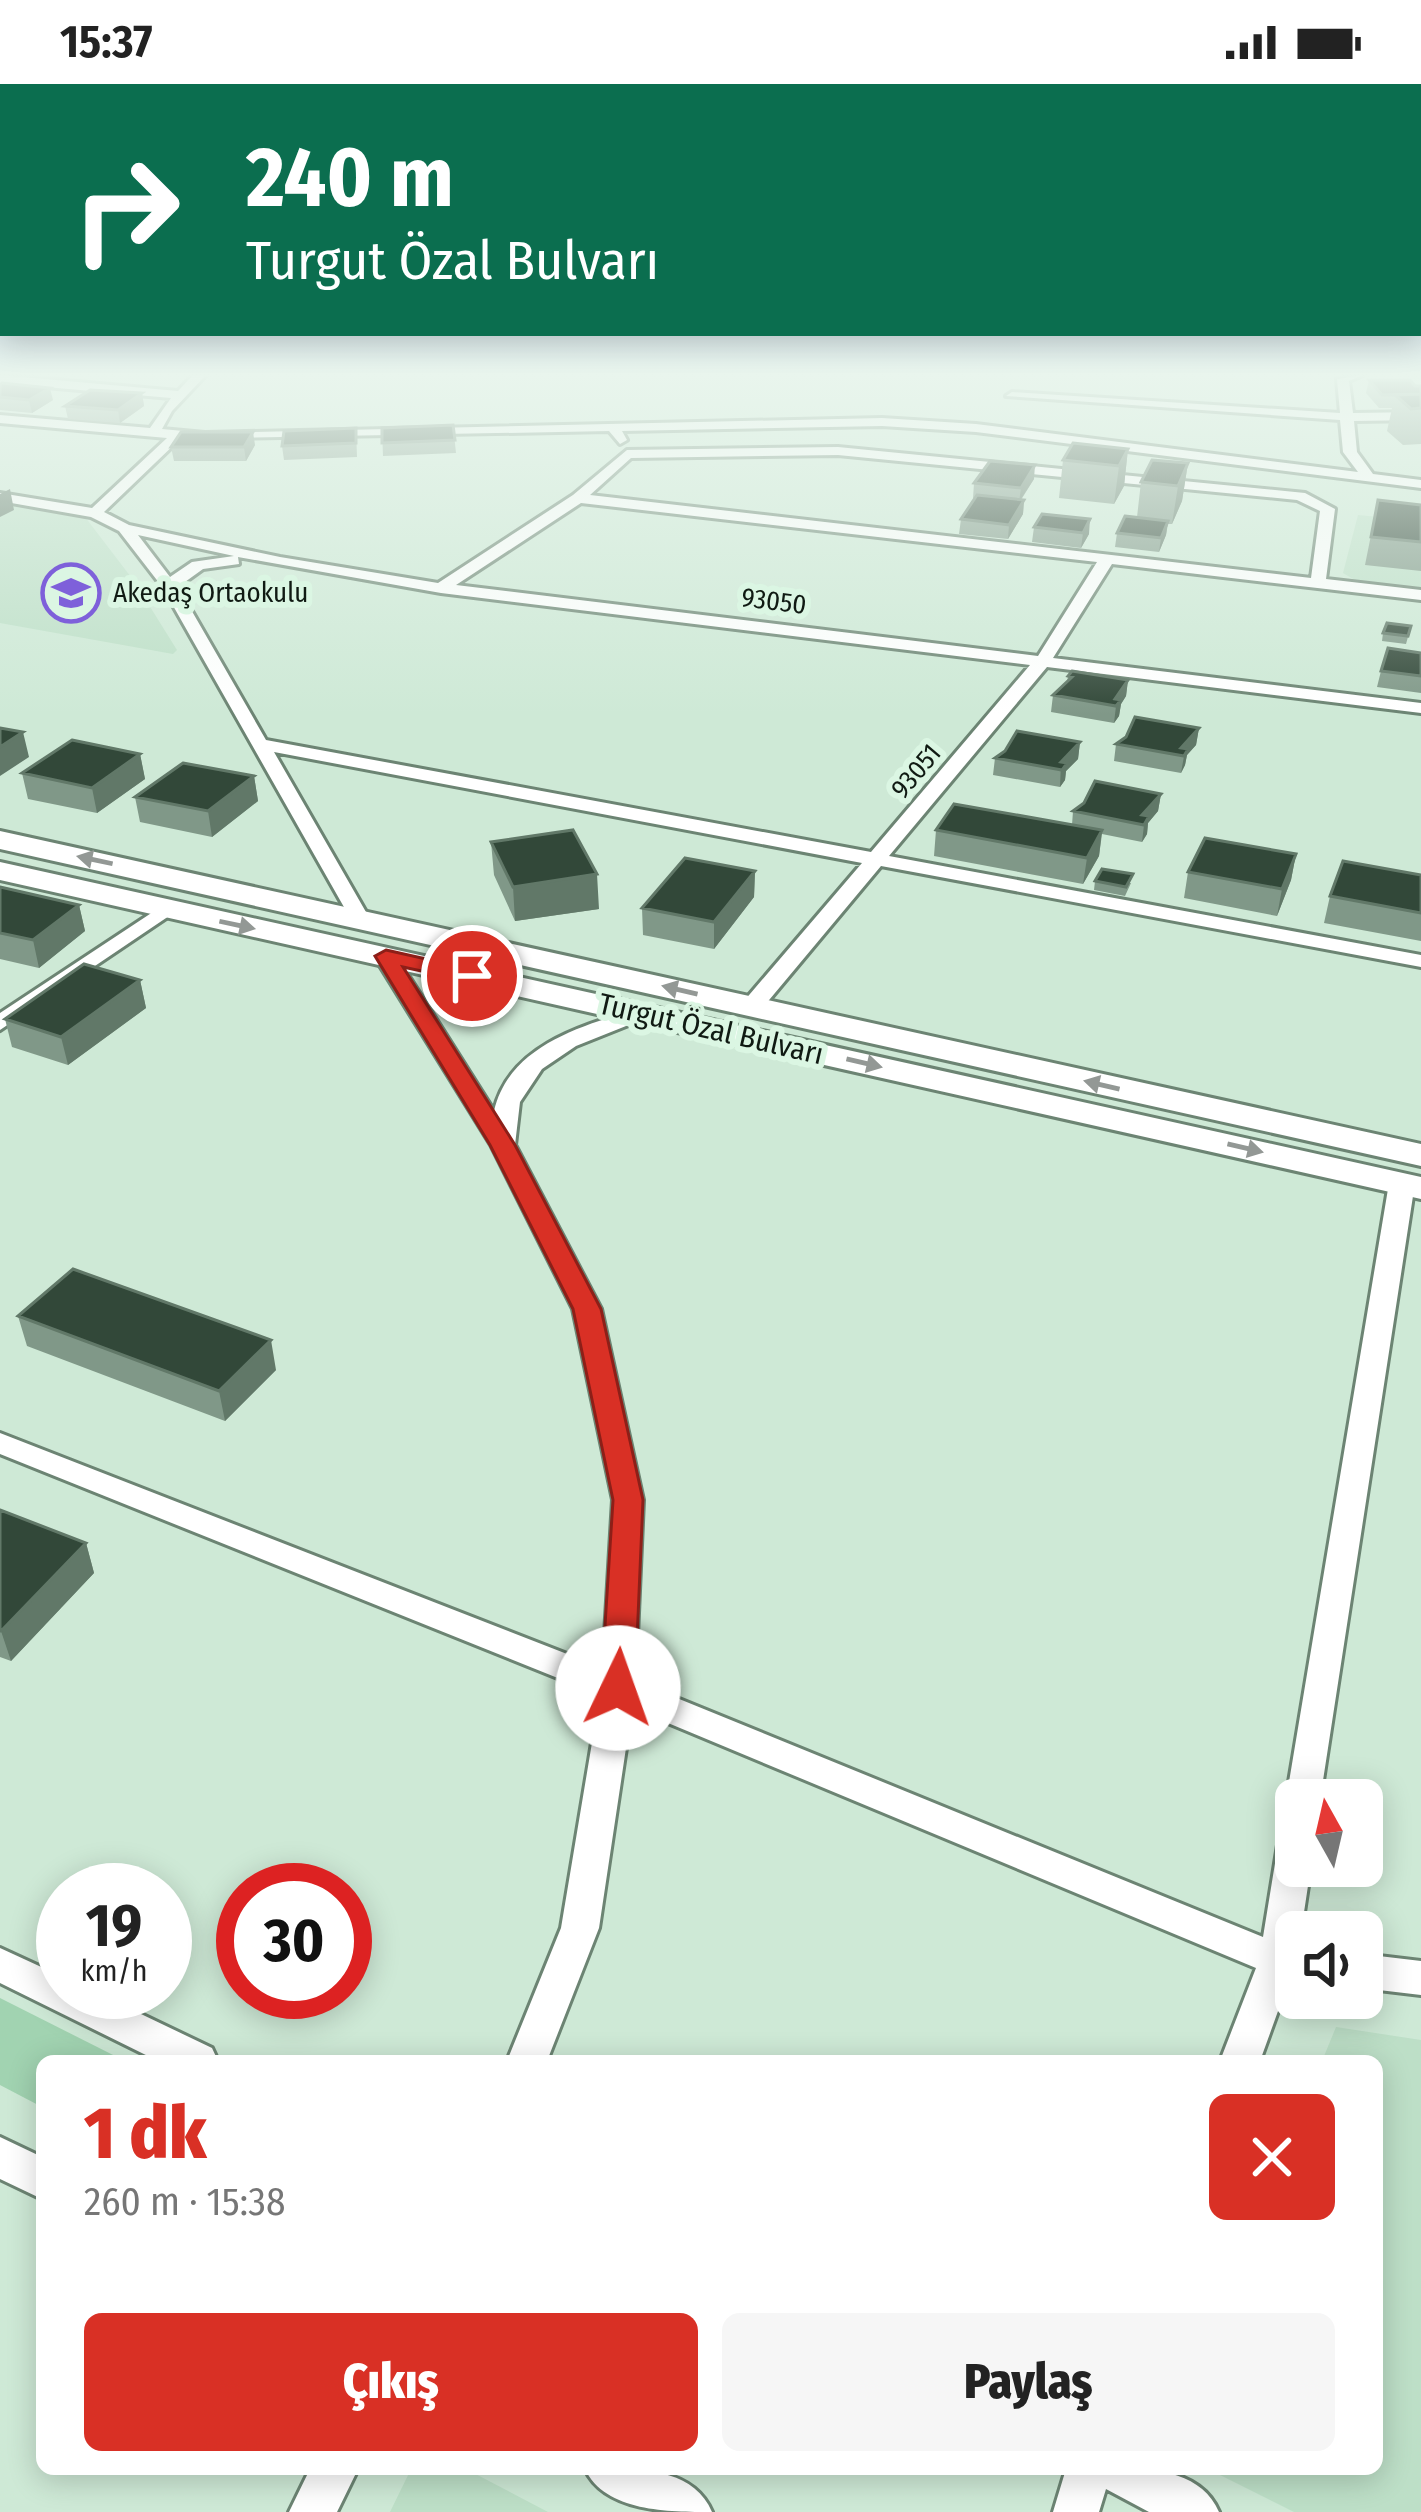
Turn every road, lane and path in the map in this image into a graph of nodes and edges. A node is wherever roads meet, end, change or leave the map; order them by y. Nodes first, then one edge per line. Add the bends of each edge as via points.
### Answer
1 (121, 488) edge
2 (589, 488) edge
3 (1228, 488) edge
4 (0, 497) edge
5 (578, 498) junction
6 (95, 513) junction
7 (124, 528) junction
8 (1107, 559) junction
9 (280, 562) junction
10 (1318, 582) junction
11 (170, 587) junction
12 (441, 588) junction
13 (1421, 595) edge
14 (1043, 661) junction
15 (1421, 708) edge
16 (260, 744) junction
17 (0, 840) edge
18 (878, 859) junction
19 (0, 871) edge
20 (165, 910) junction
21 (360, 919) junction
22 (386, 956) junction
23 (1421, 961) edge
24 (752, 1006) junction
25 (645, 1014) junction
26 (0, 1023) edge
27 (503, 1145) junction
28 (1415, 1176) edge
29 (0, 1443) edge
30 (618, 1688) junction
31 (1307, 1779) edge
32 (1275, 1956) edge
33 (0, 1965) edge
34 (1383, 1973) edge
35 (1421, 1978) edge
36 (1275, 1987) edge
37 (186, 2055) edge
38 (529, 2055) edge
39 (1243, 2055) edge
40 (0, 2156) edge
41 (36, 2176) edge
42 (332, 2475) edge
43 (619, 2475) edge
44 (1087, 2475) edge
45 (1126, 2475) edge
46 (312, 2512) edge
47 (689, 2512) edge
48 (1076, 2512) edge
49 (1196, 2512) edge

1 - 6 street
2 - 5 street
3 - 10 street via 1300,496 1328,509
4 - 6 street
5 - 8 street
5 - 12 street
6 - 7 street
7 - 9 street, 93050
7 - 11 street
8 - 10 street
8 - 14 street, 93051
9 - 11 street via 196,564
9 - 12 street, 93050
10 - 13 street
11 - 16 street
12 - 14 street, 93050
14 - 15 street, 93050
14 - 18 street, 93051
16 - 18 street
16 - 21 street
21 -> 17 main road, Turgut Özal Bulvarı
18 - 23 street
18 - 24 street, 93051
19 - 20 main road, Turgut Özal Bulvarı
20 -> 22 main road, Turgut Özal Bulvarı
20 - 26 street
24 -> 21 main road, Turgut Özal Bulvarı
22 - 25 main road, Turgut Özal Bulvarı
22 - 27 street
28 -> 24 main road, Turgut Özal Bulvarı
25 - 27 street via 578,1035 538,1062 510,1097
25 -> 28 main road, Turgut Özal Bulvarı
27 - 30 street via 587,1309 615,1436 628,1500
28 - 31 street
29 - 30 street
30 - 32 street
30 - 38 street via 580,1928
33 - 37 street
34 - 35 street
36 - 39 street
40 - 41 street
42 - 46 street
43 - 47 street
44 - 48 street
45 - 49 street

